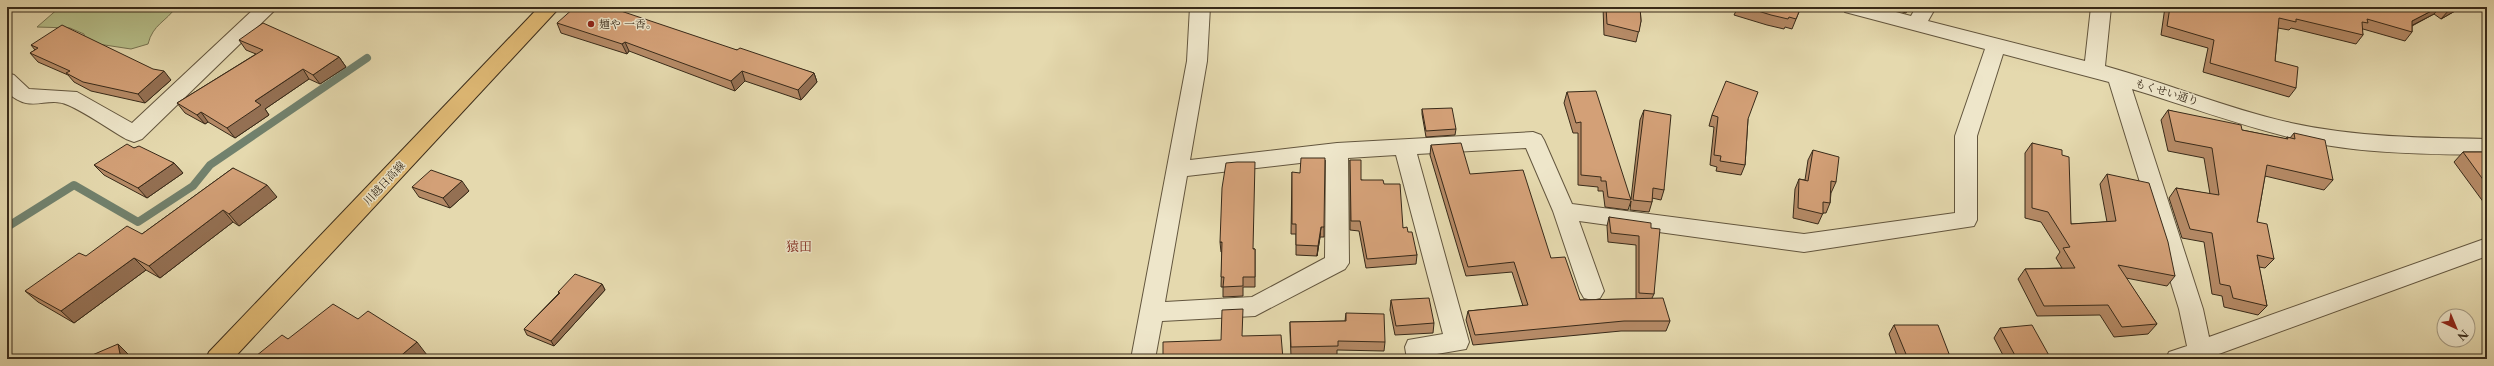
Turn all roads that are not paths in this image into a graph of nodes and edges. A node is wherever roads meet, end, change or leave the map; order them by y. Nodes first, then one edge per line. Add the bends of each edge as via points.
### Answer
1 (268, 7) edge
2 (550, 7) edge
3 (1200, 7) edge
4 (1852, 7) edge
5 (2101, 7) edge
6 (1921, 16) edge
7 (1996, 45) junction
8 (2094, 71) junction
9 (2118, 77) junction
10 (7, 80) edge
11 (2487, 147) edge
12 (1405, 148) junction
13 (1337, 151) junction
14 (1178, 169) junction
15 (1564, 211) junction
16 (2487, 247) edge
17 (1592, 291) dead end
18 (1151, 312) junction
19 (2195, 356) edge
20 (218, 359) edge
21 (1143, 359) edge
22 (1419, 359) edge

1 - 10 street via 134,134 70,97 24,96
2 - 20 main road, 川越日高線
3 - 14 street via 1197,61
4 - 6 street, もくせい通り
5 - 8 street
6 - 7 street, もくせい通り
7 - 8 street, もくせい通り
7 - 15 street via 1966,136 1966,220 1804,243
8 - 9 street, もくせい通り
9 - 11 street, もくせい通り via 2289,130 2337,139 2426,146
9 - 19 street via 2192,309
12 - 13 street
12 - 15 street via 1533,140
12 - 22 street via 1457,342 1417,347
13 - 14 street
13 - 18 street via 1337,263 1255,306
14 - 18 street
15 - 17 street
16 - 19 street
18 - 21 street

